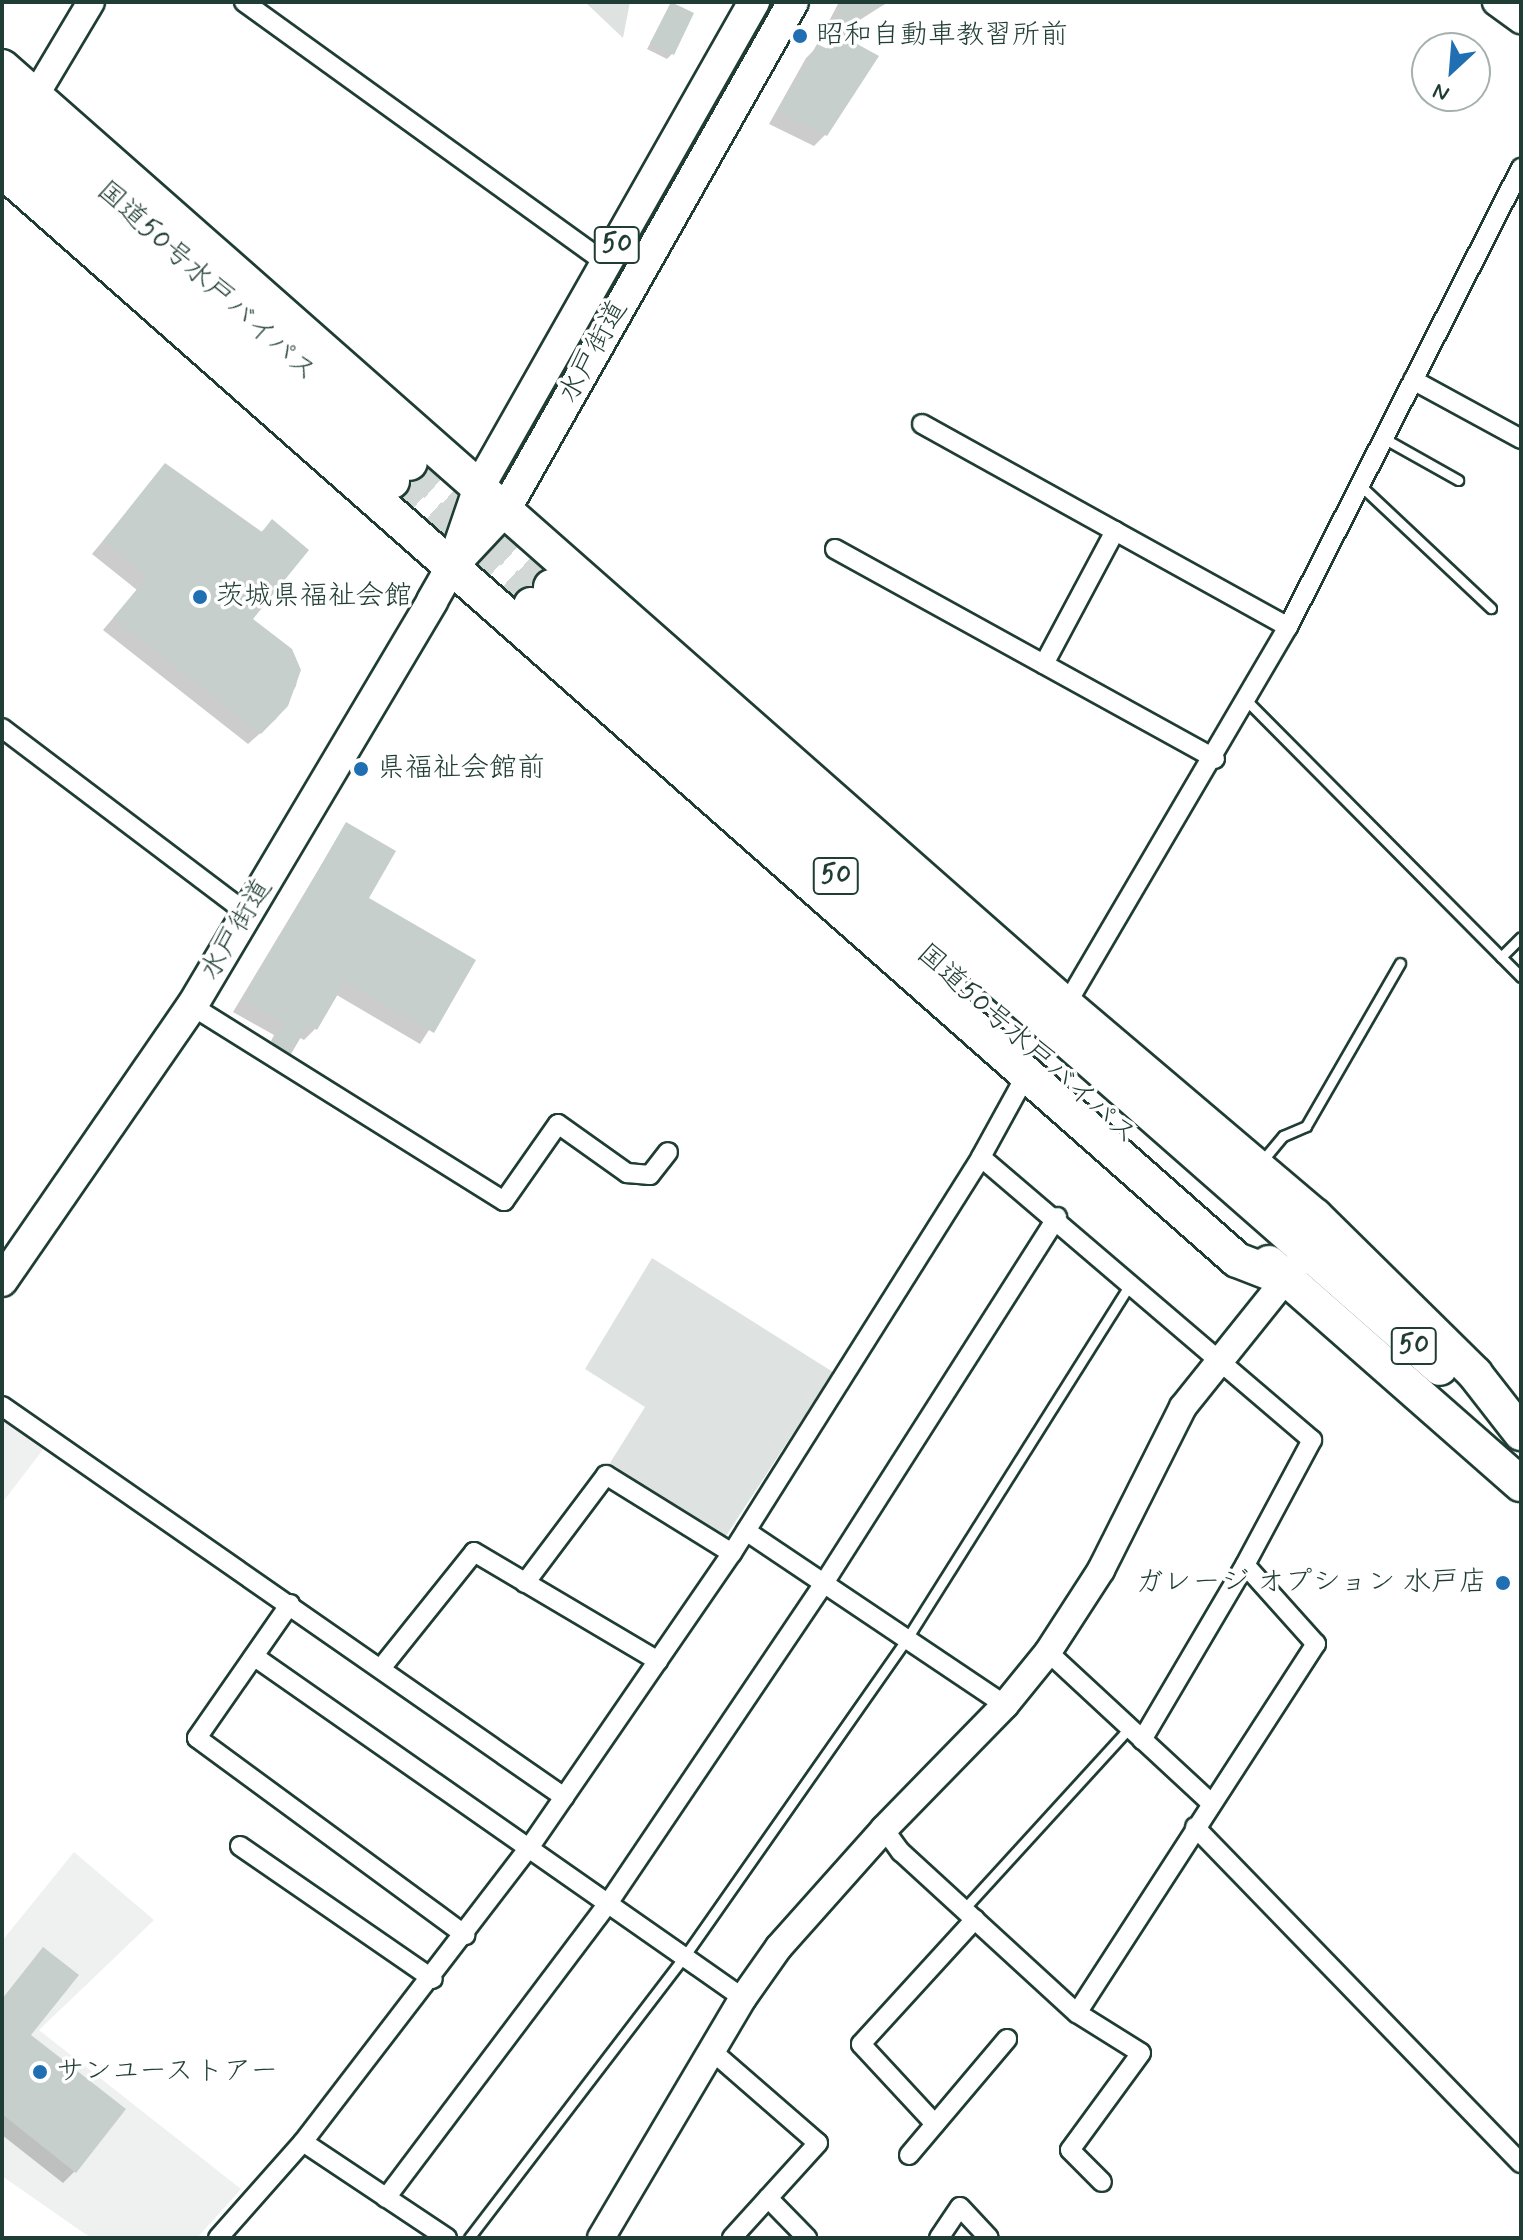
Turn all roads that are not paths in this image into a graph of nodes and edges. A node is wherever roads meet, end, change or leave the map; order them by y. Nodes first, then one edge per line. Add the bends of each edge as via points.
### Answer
1 (91, 2) edge
2 (244, 2) edge
3 (754, 2) edge
4 (793, 2) edge
5 (1496, 2) edge
6 (1521, 20) edge
7 (2, 67) edge
8 (35, 96) junction
9 (2, 101) edge
10 (2, 137) edge
11 (1521, 168) edge
12 (2, 170) edge
13 (607, 264) junction
14 (1413, 380) junction
15 (922, 424) dead end
16 (1385, 439) junction
17 (1521, 439) edge
18 (1458, 480) dead end
19 (479, 487) junction
20 (1362, 487) junction
21 (505, 510) junction
22 (1115, 531) junction
23 (835, 549) dead end
24 (452, 566) junction
25 (1491, 608) dead end
26 (1288, 627) junction
27 (1044, 664) junction
28 (1247, 701) junction
29 (2, 728) edge
30 (1215, 759) junction
31 (247, 913) junction
32 (1521, 937) edge
33 (1501, 957) junction
34 (1400, 963) dead end
35 (1521, 977) edge
36 (1066, 1005) junction
37 (192, 1006) junction
38 (1026, 1075) junction
39 (668, 1152) dead end
40 (981, 1157) junction
41 (1258, 1167) junction
42 (1315, 1216) junction
43 (1057, 1217) junction
44 (1308, 1252) junction
45 (1286, 1279) junction
46 (2, 1281) edge
47 (1131, 1283) junction
48 (1217, 1360) junction
49 (2, 1406) edge
50 (1521, 1436) edge
51 (1521, 1484) edge
52 (746, 1531) junction
53 (732, 1553) junction
54 (1245, 1565) junction
55 (525, 1583) junction
56 (824, 1583) junction
57 (290, 1604) junction
58 (906, 1640) junction
59 (1048, 1652) junction
60 (255, 1657) junction
61 (658, 1661) junction
62 (382, 1667) junction
63 (1005, 1705) junction
64 (1135, 1734) junction
65 (564, 1797) junction
66 (1211, 1803) junction
67 (1195, 1827) junction
68 (884, 1829) junction
69 (240, 1846) dead end
70 (529, 1848) junction
71 (609, 1902) junction
72 (970, 1914) junction
73 (465, 1935) junction
74 (684, 1957) junction
75 (433, 1979) junction
76 (743, 1998) junction
77 (1077, 2013) junction
78 (1007, 2039) dead end
79 (712, 2051) junction
80 (935, 2124) junction
81 (303, 2142) junction
82 (909, 2155) dead end
83 (1521, 2163) edge
84 (1102, 2182) dead end
85 (386, 2198) junction
86 (768, 2198) junction
87 (218, 2238) edge
88 (447, 2238) edge
89 (469, 2238) edge
90 (601, 2238) edge
91 (732, 2238) edge
92 (807, 2238) edge
93 (939, 2238) edge
94 (989, 2238) edge

1 - 8 street
2 - 13 street
3 - 13 main road, 水戸街道 / 50
4 - 21 main road, 水戸街道 / 50
5 - 6 street
7 - 8 highway
8 - 19 highway
9 - 10 highway, 国道50号水戸バイパス via 401,472
11 - 14 street
12 - 24 highway
13 - 19 main road, 水戸街道 / 50
14 - 16 street
14 - 17 street
15 - 22 street
16 - 18 lane
16 - 20 street
19 - 21 highway
19 - 24 main road, 水戸街道 / 50
20 - 25 lane
20 - 26 street
21 - 24 main road, 水戸街道 / 50
21 - 36 highway
22 - 26 street
22 - 27 street
23 - 27 street
24 - 31 main road, 水戸街道 / 50
24 - 38 highway
26 - 28 street
27 - 30 street
28 - 30 street
28 - 33 lane
29 - 31 street
30 - 36 street
31 - 37 main road, 水戸街道 / 50
32 - 33 lane
33 - 35 lane
34 - 41 lane via 1306,1126 1283,1136
36 - 41 highway
37 - 39 street via 504,1201 558,1124 627,1173 650,1175
37 - 46 main road, 水戸街道 / 50
38 - 40 street
38 - 45 highway via 1237,1260
40 - 43 street
40 - 52 street
41 - 42 highway
42 - 44 street
42 - 50 highway via 1475,1374
43 - 47 street
43 - 56 street
44 - 45 street
44 - 45 highway, 国道50号水戸バイパス / 50 via 541,596
44 - 50 highway, 国道50号水戸バイパス / 50
45 - 48 street
45 - 51 highway, 国道50号水戸バイパス / 50
47 - 48 street
47 - 58 lane
48 - 54 street via 1312,1440
48 - 59 street via 1170,1428 1101,1570
49 - 57 street
52 - 53 street
52 - 56 street
53 - 55 street via 606,1475
53 - 61 street
54 - 64 street
54 - 66 street via 1316,1644
55 - 61 street
55 - 62 street via 474,1552
56 - 58 street
56 - 71 street
57 - 60 street
57 - 62 street
58 - 63 street
58 - 74 lane
59 - 63 street
59 - 64 street
60 - 70 street
60 - 73 street via 197,1738
61 - 65 street
62 - 65 street
63 - 68 street
64 - 66 street
64 - 72 lane
65 - 70 street
66 - 67 street
67 - 77 street
67 - 83 street
68 - 72 street via 901,1852
68 - 76 street via 779,1947
69 - 75 street
70 - 71 street
70 - 73 street
71 - 74 street
71 - 85 street
72 - 77 street
72 - 80 street via 861,2044
73 - 75 street
74 - 76 street
74 - 89 lane
75 - 81 street
76 - 79 street
77 - 84 street via 1141,2053 1070,2150
78 - 80 street
79 - 86 street via 818,2143
79 - 90 street
80 - 82 street
81 - 85 street
81 - 87 street
85 - 88 street
86 - 91 street
86 - 92 street
93 - 94 street via 960,2207

